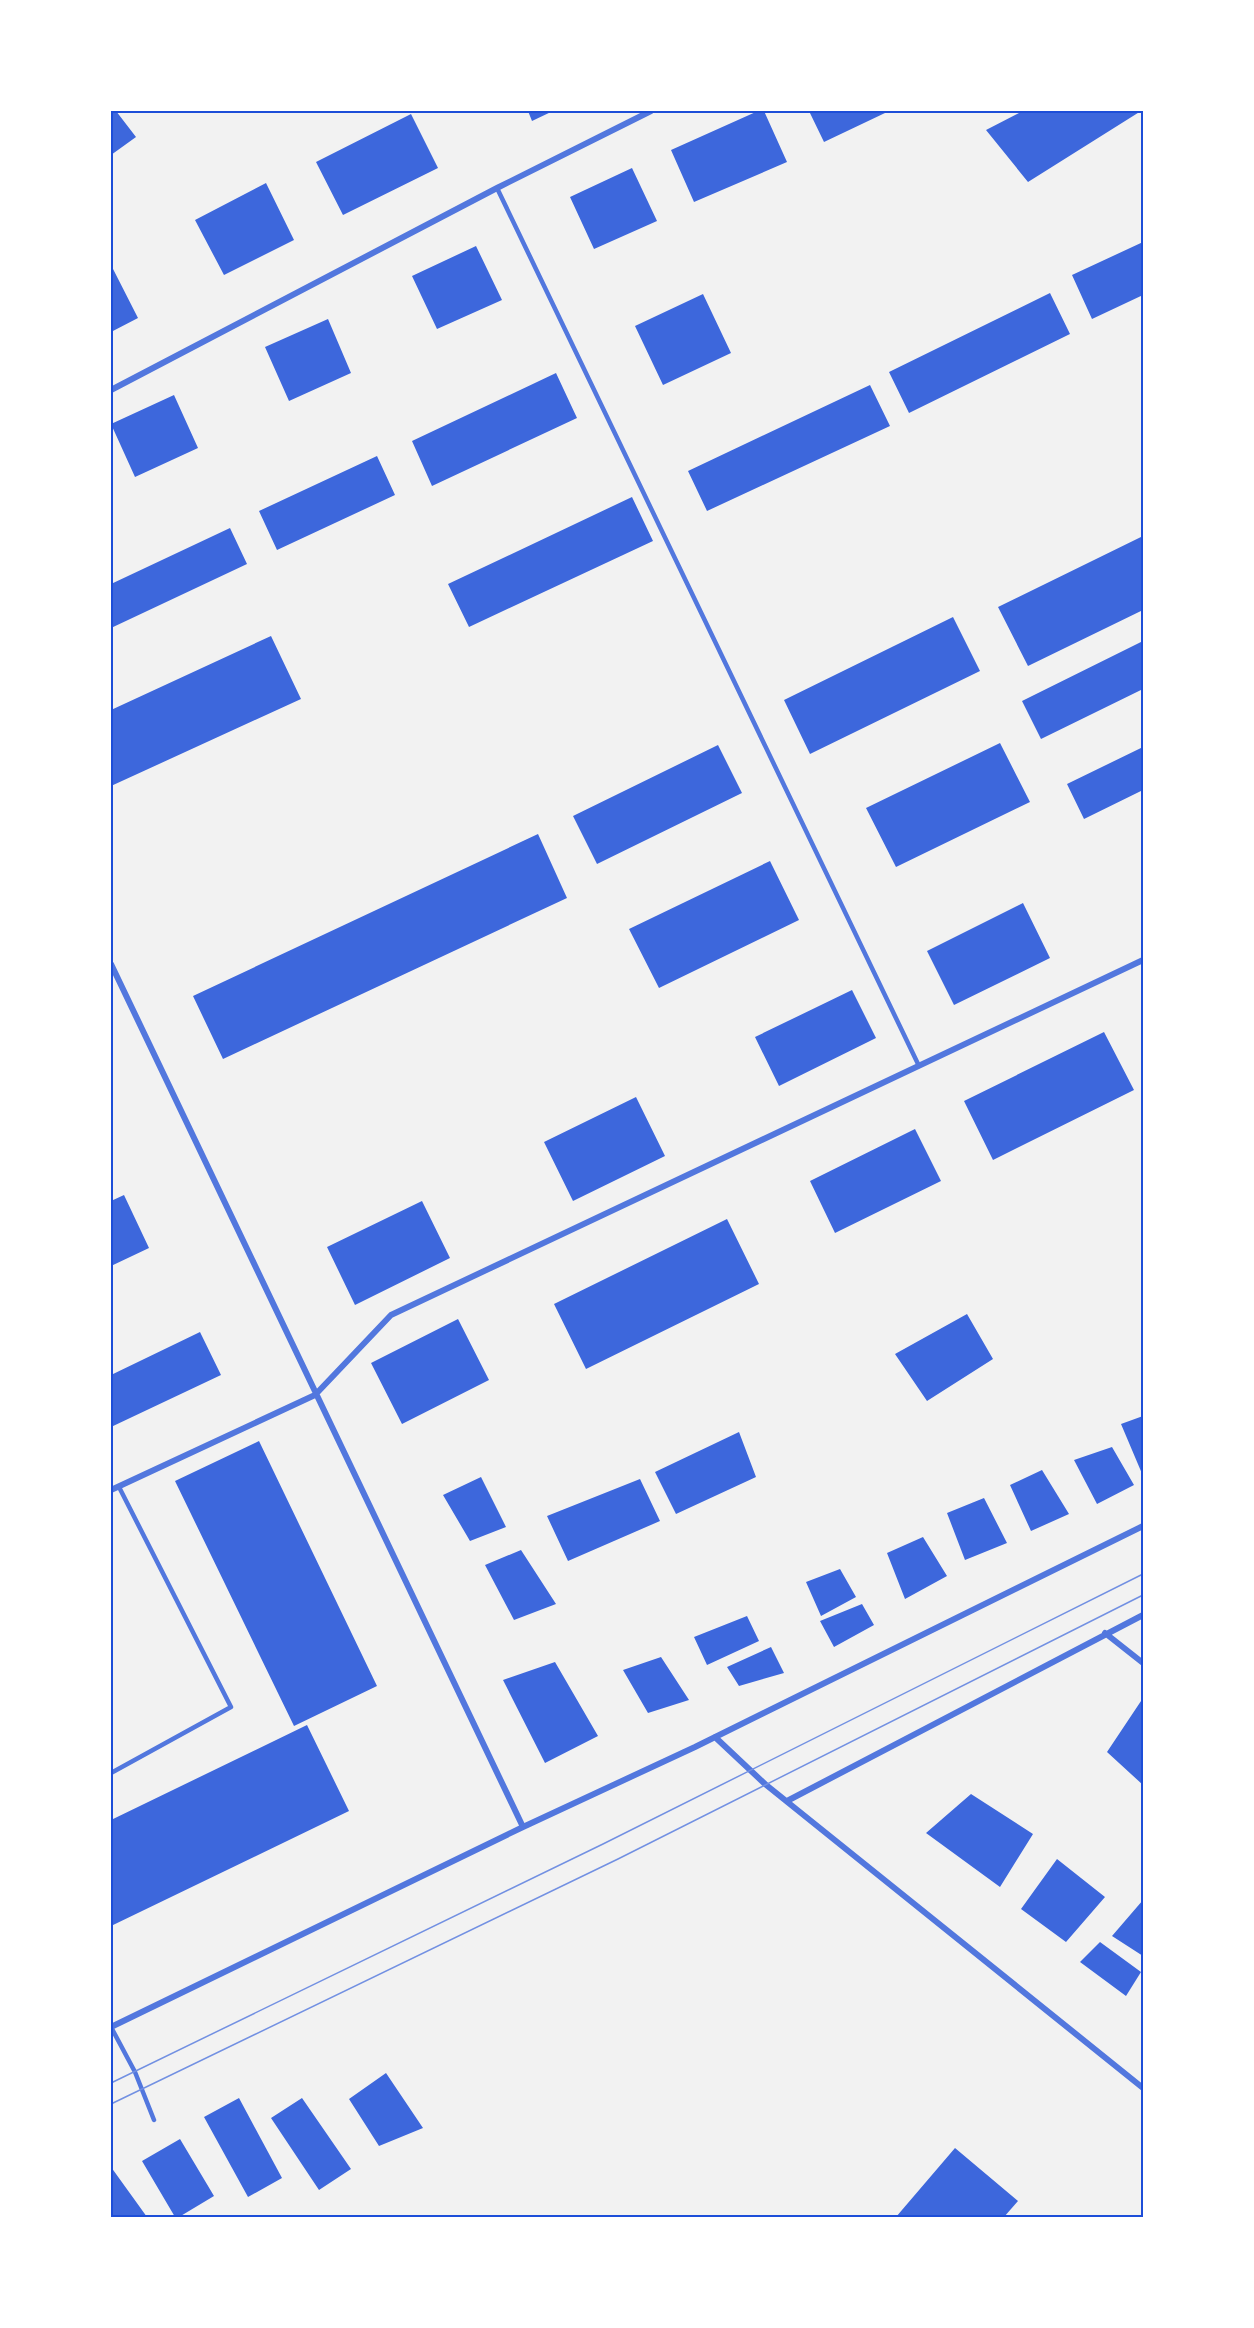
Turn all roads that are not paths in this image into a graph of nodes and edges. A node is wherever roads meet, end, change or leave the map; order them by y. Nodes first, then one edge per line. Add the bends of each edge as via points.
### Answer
1 (651, 111) edge
2 (497, 188) junction
3 (111, 390) edge
4 (1143, 960) edge
5 (111, 964) edge
6 (918, 1066) junction
7 (315, 1395) junction
8 (119, 1486) junction
9 (111, 1490) edge
10 (1143, 1526) edge
11 (1143, 1615) edge
12 (1105, 1633) junction
13 (1143, 1662) edge
14 (715, 1737) junction
15 (111, 1773) edge
16 (787, 1801) junction
17 (524, 1827) junction
18 (111, 2027) edge
19 (1143, 2088) edge
20 (154, 2120) dead end

1 - 2 street
2 - 3 street
2 - 6 lane
4 - 6 street
5 - 7 street
6 - 7 street via 391,1315
7 - 8 street
7 - 17 street
8 - 9 street
8 - 15 lane via 231,1707
10 - 14 street
11 - 12 street
12 - 13 street
12 - 16 street
14 - 16 street
14 - 17 street
16 - 19 street
17 - 18 street
18 - 20 lane

